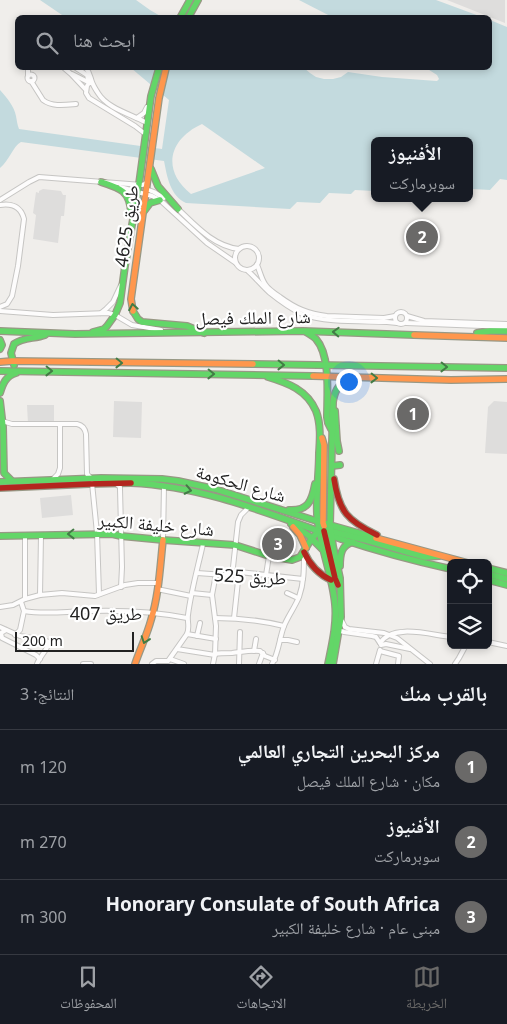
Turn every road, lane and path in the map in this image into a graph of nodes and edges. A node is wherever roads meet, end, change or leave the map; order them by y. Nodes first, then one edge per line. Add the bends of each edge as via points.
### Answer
1 (190, 0) edge
2 (198, 0) edge
3 (182, 15) edge
4 (190, 15) edge
5 (28, 70) edge
6 (67, 70) edge
7 (79, 70) edge
8 (91, 70) edge
9 (159, 70) edge
10 (166, 70) edge
11 (72, 74) junction
12 (90, 83) junction
13 (153, 88) junction
14 (86, 90) junction
15 (98, 94) junction
16 (93, 102) junction
17 (76, 104) dead end
18 (148, 105) junction
19 (137, 118) junction
20 (145, 122) junction
21 (144, 133) junction
22 (144, 143) junction
23 (150, 163) junction
24 (148, 181) junction
25 (101, 182) junction
26 (138, 188) junction
27 (146, 191) junction
28 (0, 200) edge
29 (160, 200) junction
30 (0, 205) edge
31 (178, 208) junction
32 (142, 215) junction
33 (132, 224) junction
34 (239, 249) junction
35 (236, 263) junction
36 (258, 265) junction
37 (248, 271) junction
38 (123, 282) junction
39 (0, 309) edge
40 (101, 313) junction
41 (115, 315) junction
42 (395, 316) junction
43 (407, 316) junction
44 (397, 323) junction
45 (406, 323) junction
46 (507, 326) edge
47 (0, 330) edge
48 (303, 331) junction
49 (507, 331) edge
50 (176, 332) junction
51 (205, 333) junction
52 (49, 334) junction
53 (75, 334) junction
54 (467, 336) junction
55 (507, 338) edge
56 (1, 344) edge
57 (0, 357) edge
58 (12, 361) junction
59 (0, 362) edge
60 (325, 365) junction
61 (507, 368) edge
62 (0, 371) edge
63 (22, 371) junction
64 (264, 376) junction
65 (326, 376) junction
66 (358, 378) junction
67 (507, 379) edge
68 (451, 380) junction
69 (507, 383) edge
70 (0, 393) edge
71 (0, 401) edge
72 (333, 402) junction
73 (60, 424) junction
74 (1, 427) edge
75 (332, 431) junction
76 (340, 451) dead end
77 (321, 460) junction
78 (340, 465) dead end
79 (332, 466) junction
80 (320, 470) junction
81 (53, 479) junction
82 (12, 481) junction
83 (91, 481) junction
84 (0, 482) edge
85 (115, 483) junction
86 (164, 486) junction
87 (0, 488) edge
88 (265, 505) junction
89 (249, 507) junction
90 (282, 517) junction
91 (320, 522) junction
92 (291, 524) junction
93 (326, 531) junction
94 (97, 534) junction
95 (25, 535) junction
96 (41, 535) junction
97 (0, 536) edge
98 (121, 536) junction
99 (312, 538) junction
100 (164, 540) junction
101 (390, 541) junction
102 (354, 542) junction
103 (203, 544) junction
104 (235, 545) junction
105 (305, 550) junction
106 (323, 551) junction
107 (442, 555) junction
108 (269, 556) junction
109 (455, 559) edge
110 (447, 565) edge
111 (436, 566) junction
112 (447, 568) edge
113 (492, 569) edge
114 (238, 572) junction
115 (197, 573) junction
116 (231, 573) junction
117 (507, 573) edge
118 (216, 574) junction
119 (266, 575) junction
120 (492, 575) edge
121 (340, 578) junction
122 (303, 579) junction
123 (507, 579) edge
124 (331, 580) junction
125 (492, 581) edge
126 (507, 585) edge
127 (158, 586) junction
128 (121, 587) junction
129 (340, 588) junction
130 (99, 594) junction
131 (286, 594) dead end
132 (40, 595) junction
133 (191, 595) junction
134 (212, 595) junction
135 (298, 598) junction
136 (23, 600) junction
137 (0, 607) edge
138 (24, 611) junction
139 (153, 613) junction
140 (341, 616) junction
141 (187, 618) junction
142 (215, 618) junction
143 (234, 618) junction
144 (335, 622) junction
145 (200, 623) dead end
146 (284, 626) junction
147 (0, 627) edge
148 (7, 630) junction
149 (339, 631) junction
150 (240, 632) dead end
151 (188, 634) junction
152 (15, 635) junction
153 (388, 635) junction
154 (197, 636) junction
155 (447, 637) edge
156 (1, 639) edge
157 (216, 639) junction
158 (256, 639) dead end
159 (280, 640) junction
160 (297, 642) dead end
161 (492, 643) edge
162 (380, 644) junction
163 (507, 646) edge
164 (177, 648) junction
165 (410, 649) junction
166 (464, 649) edge
167 (254, 650) junction
168 (380, 651) junction
169 (239, 652) junction
170 (215, 654) junction
171 (262, 654) junction
172 (40, 659) junction
173 (170, 659) junction
174 (273, 662) edge
175 (37, 664) edge
176 (83, 664) edge
177 (91, 664) edge
178 (135, 664) edge
179 (152, 664) edge
180 (184, 664) edge
181 (213, 664) edge
182 (239, 664) edge
183 (259, 664) edge
184 (328, 664) edge
185 (333, 664) edge
186 (376, 664) edge
187 (398, 664) edge
188 (430, 664) edge
189 (455, 664) edge

1 - 3 main road
2 - 4 main road
5 - 17 street via 28,75 34,76 31,81 46,103
6 - 11 street
7 - 12 street via 87,75
8 - 12 street
9 - 13 main road, طريق 4625
10 - 23 main road, طريق 4625
11 - 12 street
11 - 14 street
12 - 14 street
12 - 15 street
13 - 18 street
13 - 22 main road, طريق 4625
14 - 16 street
15 - 16 street
15 - 19 street
16 - 21 street
18 - 19 street
18 - 20 street
19 - 20 street
20 - 21 street
21 - 22 street
22 - 26 main road, طريق 4625
23 - 24 main road, طريق 4625
23 - 31 main road via 158,187
24 - 26 street
24 - 27 main road, طريق 4625
25 - 26 street
25 - 28 street via 39,177
25 - 33 main road via 128,196
26 - 27 street
26 - 33 main road, طريق 4625
27 - 29 street
27 - 31 street via 158,194
27 - 32 main road, طريق 4625
29 - 32 main road via 148,204
29 - 35 street via 207,243
30 - 39 street via 14,206 24,219 12,296
31 - 34 street via 211,239
51 -> 32 main road, طريق 4625 via 192,328 143,322 133,314 131,299
33 - 38 main road, طريق 4625
34 - 35 street via 235,254
34 - 36 street via 247,246 255,249
35 - 37 street
36 - 37 street
36 - 42 street via 270,289 304,311 327,316
37 - 44 street via 272,294 310,317
38 - 40 street via 113,302
38 - 41 main road, طريق 4625
39 - 40 street via 53,316
40 - 41 street
41 - 50 street via 132,324
41 - 53 main road via 104,329
42 - 43 street via 401,312
42 - 44 street
43 - 45 street
43 - 46 street via 424,321
44 - 45 street
45 - 46 street
47 - 52 main road, شارع الملك فيصل
48 - 51 main road, شارع الملك فيصل
54 -> 48 main road, شارع الملك فيصل
48 - 60 main road via 317,339
49 - 54 main road
50 - 51 main road, شارع الملك فيصل
50 - 53 main road, شارع الملك فيصل
52 - 53 main road, شارع الملك فيصل
52 - 58 main road via 19,340 11,351
54 - 55 main road, شارع الملك فيصل
56 - 57 main road
58 - 59 main road
58 -> 60 main road
58 - 63 main road
60 -> 61 main road
60 - 65 main road
62 - 63 main road
63 -> 64 main road
63 - 70 main road via 5,379
64 - 65 main road
64 - 77 main road via 291,384 312,404 318,418
65 - 66 main road
65 - 75 main road via 327,417
66 -> 68 main road
66 - 72 main road via 338,386
67 - 68 main road
68 - 69 main road
71 - 74 main road
72 - 75 main road
72 - 76 main road
73 - 74 street
73 - 81 street via 60,468
73 - 83 street via 80,424 85,429 86,472
74 - 82 main road via 4,473
75 - 79 main road
77 - 79 main road
77 - 80 main road
78 - 79 main road
79 - 80 main road
79 - 93 main road
79 - 101 main road via 342,510 364,529
80 - 88 main road via 312,498 303,508 293,511
80 - 91 main road
80 - 91 main road
81 - 82 main road, شارع الحكومة
81 - 83 main road, شارع الحكومة
82 - 84 main road, شارع الحكومة
83 - 85 main road, شارع الحكومة
83 - 87 main road, شارع الحكومة
83 - 88 main road, شارع الحكومة via 178,481
83 - 94 street
85 - 86 main road, شارع الحكومة
85 - 98 street via 120,487
86 -> 89 main road, شارع الحكومة
86 - 100 street
88 - 91 main road, شارع الحكومة
89 - 90 main road, شارع الحكومة
89 - 104 street via 239,518
90 - 92 main road
90 - 93 main road, شارع الحكومة
91 - 93 main road
92 - 99 main road
92 - 105 main road via 300,535
93 - 99 main road
93 - 101 main road, شارع الحكومة
93 - 102 main road, شارع الحكومة
93 - 106 main road
93 - 107 main road via 425,557
93 - 121 main road
93 - 129 main road
94 -> 96 main road, شارع خليفة الكبير
94 - 98 main road, شارع خليفة الكبير
94 - 130 street
95 - 96 main road, شارع خليفة الكبير
95 - 97 main road, شارع خليفة الكبير
95 - 136 street
96 - 132 street
98 - 100 main road, شارع خليفة الكبير
98 - 128 street
99 - 105 main road
99 - 106 main road
100 - 103 main road, شارع خليفة الكبير
100 - 127 main road
101 - 107 main road, شارع الحكومة
102 - 111 main road, شارع الحكومة
102 - 121 main road via 342,548
103 - 104 main road, شارع خليفة الكبير
103 - 115 street, طريق 525
104 - 108 main road, شارع خليفة الكبير
104 - 116 street
105 - 108 main road, شارع خليفة الكبير via 292,560
105 - 122 street
105 - 124 main road via 311,562
106 - 124 main road
107 - 109 main road, شارع الحكومة
108 - 119 street
110 - 111 main road
111 - 112 main road, شارع الحكومة
113 - 117 main road
114 - 116 street, طريق 525
114 - 119 street, طريق 525
114 - 143 street
115 - 118 street, طريق 525
115 - 133 street, طريق 525
116 - 118 street, طريق 525
118 - 134 street
119 - 122 street, طريق 525
120 - 123 main road
121 - 129 main road
122 - 135 street
124 - 144 main road
125 - 126 main road
127 - 128 street, طريق 525 via 138,583
127 - 133 street, طريق 525
127 - 139 main road
128 - 130 street, طريق 525
129 - 140 main road
130 - 132 street, طريق 525
131 - 135 street
132 - 136 street, طريق 525
133 - 134 street
133 - 141 street, طريق 525
134 - 142 street
135 - 146 street
136 - 137 street, طريق 525
136 - 138 street
138 - 139 street, طريق 407 via 45,614 90,611
138 - 152 street via 20,630
139 - 141 street, طريق 407
139 -> 178 main road
140 - 149 main road
140 - 153 street via 342,623 349,629
141 - 151 street, طريق 525
142 - 143 street
142 - 157 street
143 - 146 street
144 - 149 street
144 - 184 main road
145 - 154 street
146 - 159 street
147 - 148 street
148 - 152 street
148 - 156 street
149 - 162 street via 376,637
149 - 185 main road
150 - 169 street
151 - 154 street
151 - 164 street
152 - 172 street via 49,642
153 - 155 street via 407,632
153 - 162 street
153 - 165 street
154 - 157 street
156 - 172 street
157 - 170 street
158 - 167 street
159 - 160 street
159 - 174 street
161 - 163 street
162 - 165 street
162 - 168 street
164 - 170 street
164 - 173 street
165 - 188 street
166 - 189 street
167 - 169 street
167 - 171 street
168 - 186 street
168 - 187 street via 399,656
169 - 170 street
169 - 182 street
170 - 181 street
171 - 174 street
171 - 183 street
172 - 175 street
173 - 179 street
173 - 180 street
176 - 177 street

